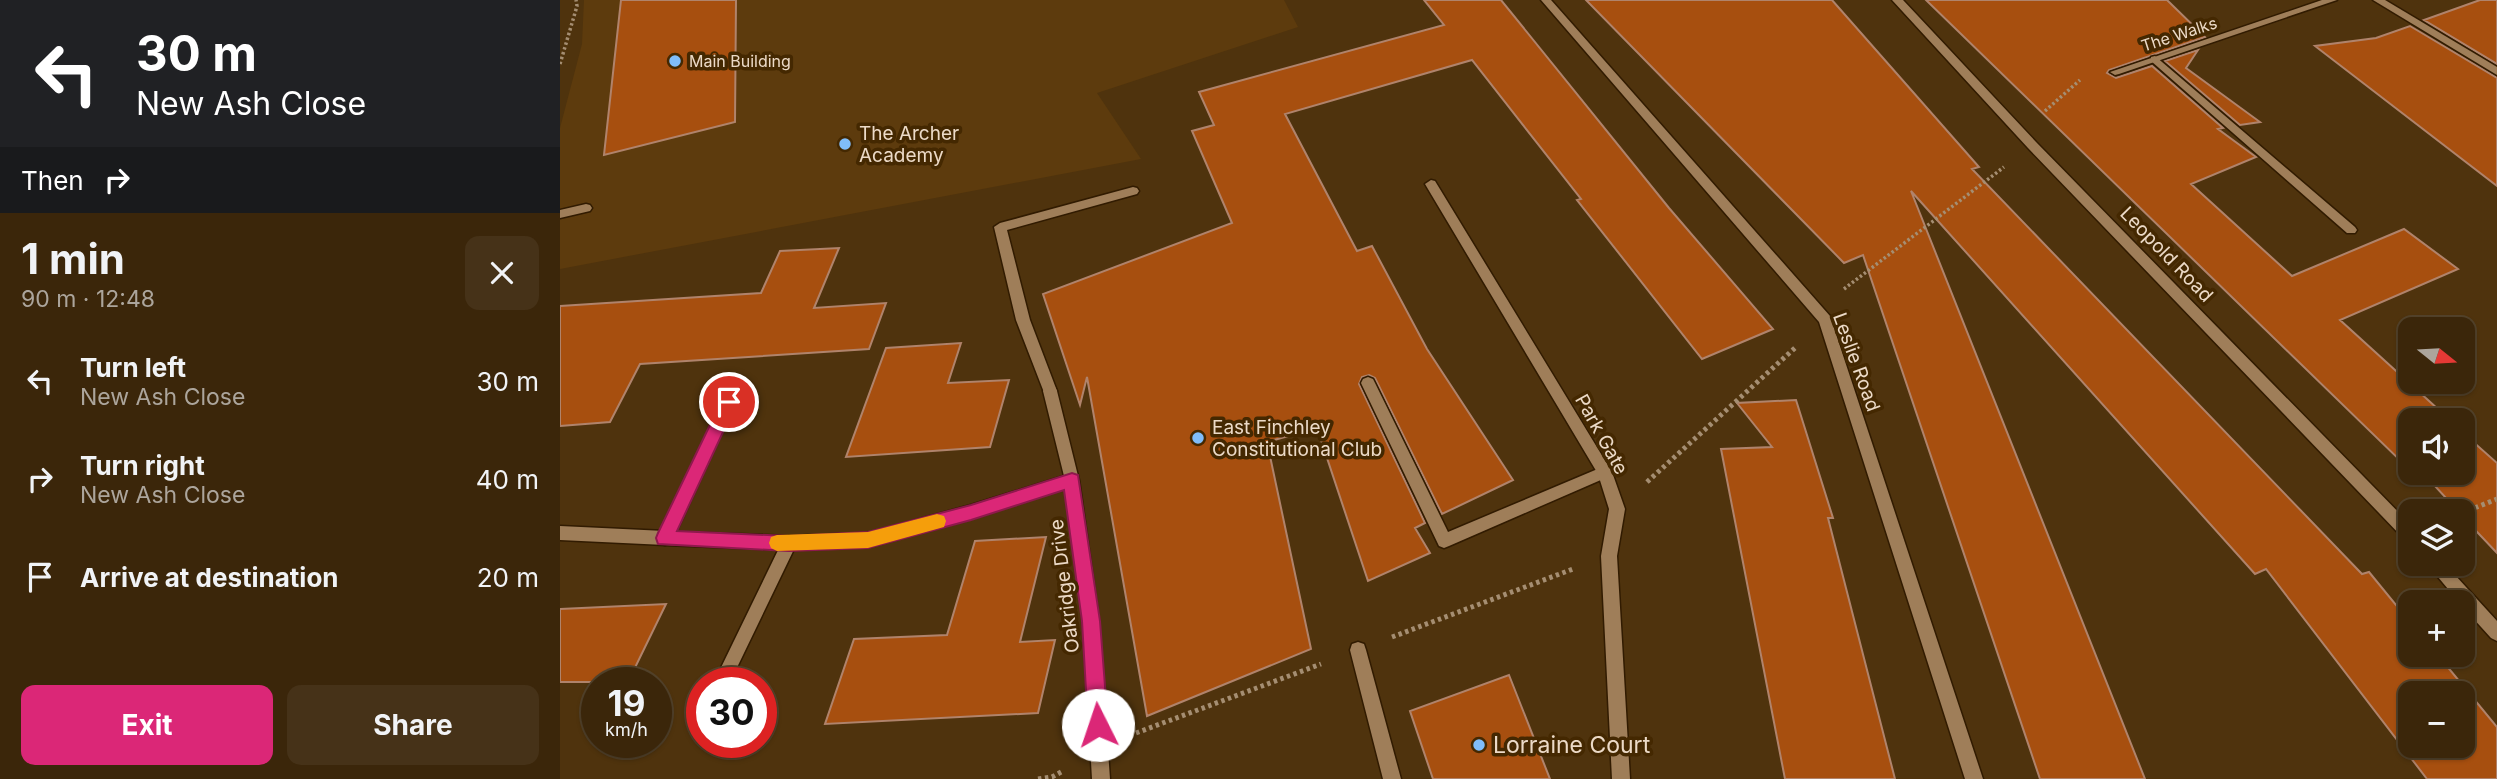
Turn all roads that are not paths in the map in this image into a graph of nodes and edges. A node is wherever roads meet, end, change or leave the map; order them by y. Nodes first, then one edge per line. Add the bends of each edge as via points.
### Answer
1 (1546, 0) edge
2 (1897, 0) edge
3 (2332, 0) edge
4 (2378, 0) edge
5 (2155, 59) junction
6 (2115, 72) road end
7 (2497, 72) edge
8 (1432, 184) dead end
9 (1133, 191) dead end
10 (586, 208) dead end
11 (560, 214) edge
12 (2351, 230) dead end
13 (1368, 383) dead end
14 (729, 402) dead end
15 (1605, 472) junction
16 (1072, 480) junction
17 (2398, 523) edge
18 (560, 533) edge
19 (665, 538) junction
20 (789, 543) junction
21 (2446, 576) edge
22 (2497, 633) edge
23 (1358, 650) dead end
24 (729, 667) edge
25 (1101, 779) edge
26 (1392, 779) edge
27 (1621, 779) edge
28 (1974, 779) edge

1 - 28 street, Leslie Road via 1821,315
2 - 17 street, Leopold Road
3 - 5 street, The Walks
4 - 7 street
5 - 6 street, The Walks
5 - 12 street
8 - 15 street, Park Gate
9 - 16 street, Oakridge Drive via 1000,227 1023,320 1051,391
10 - 11 street
13 - 15 street via 1444,541
14 - 19 street
15 - 27 street, Park Gate via 1617,509 1609,556
16 - 20 street via 868,540
16 - 25 street, Oakridge Drive via 1091,621
18 - 19 street
19 - 20 street
20 - 24 street
21 - 22 street
23 - 26 street

